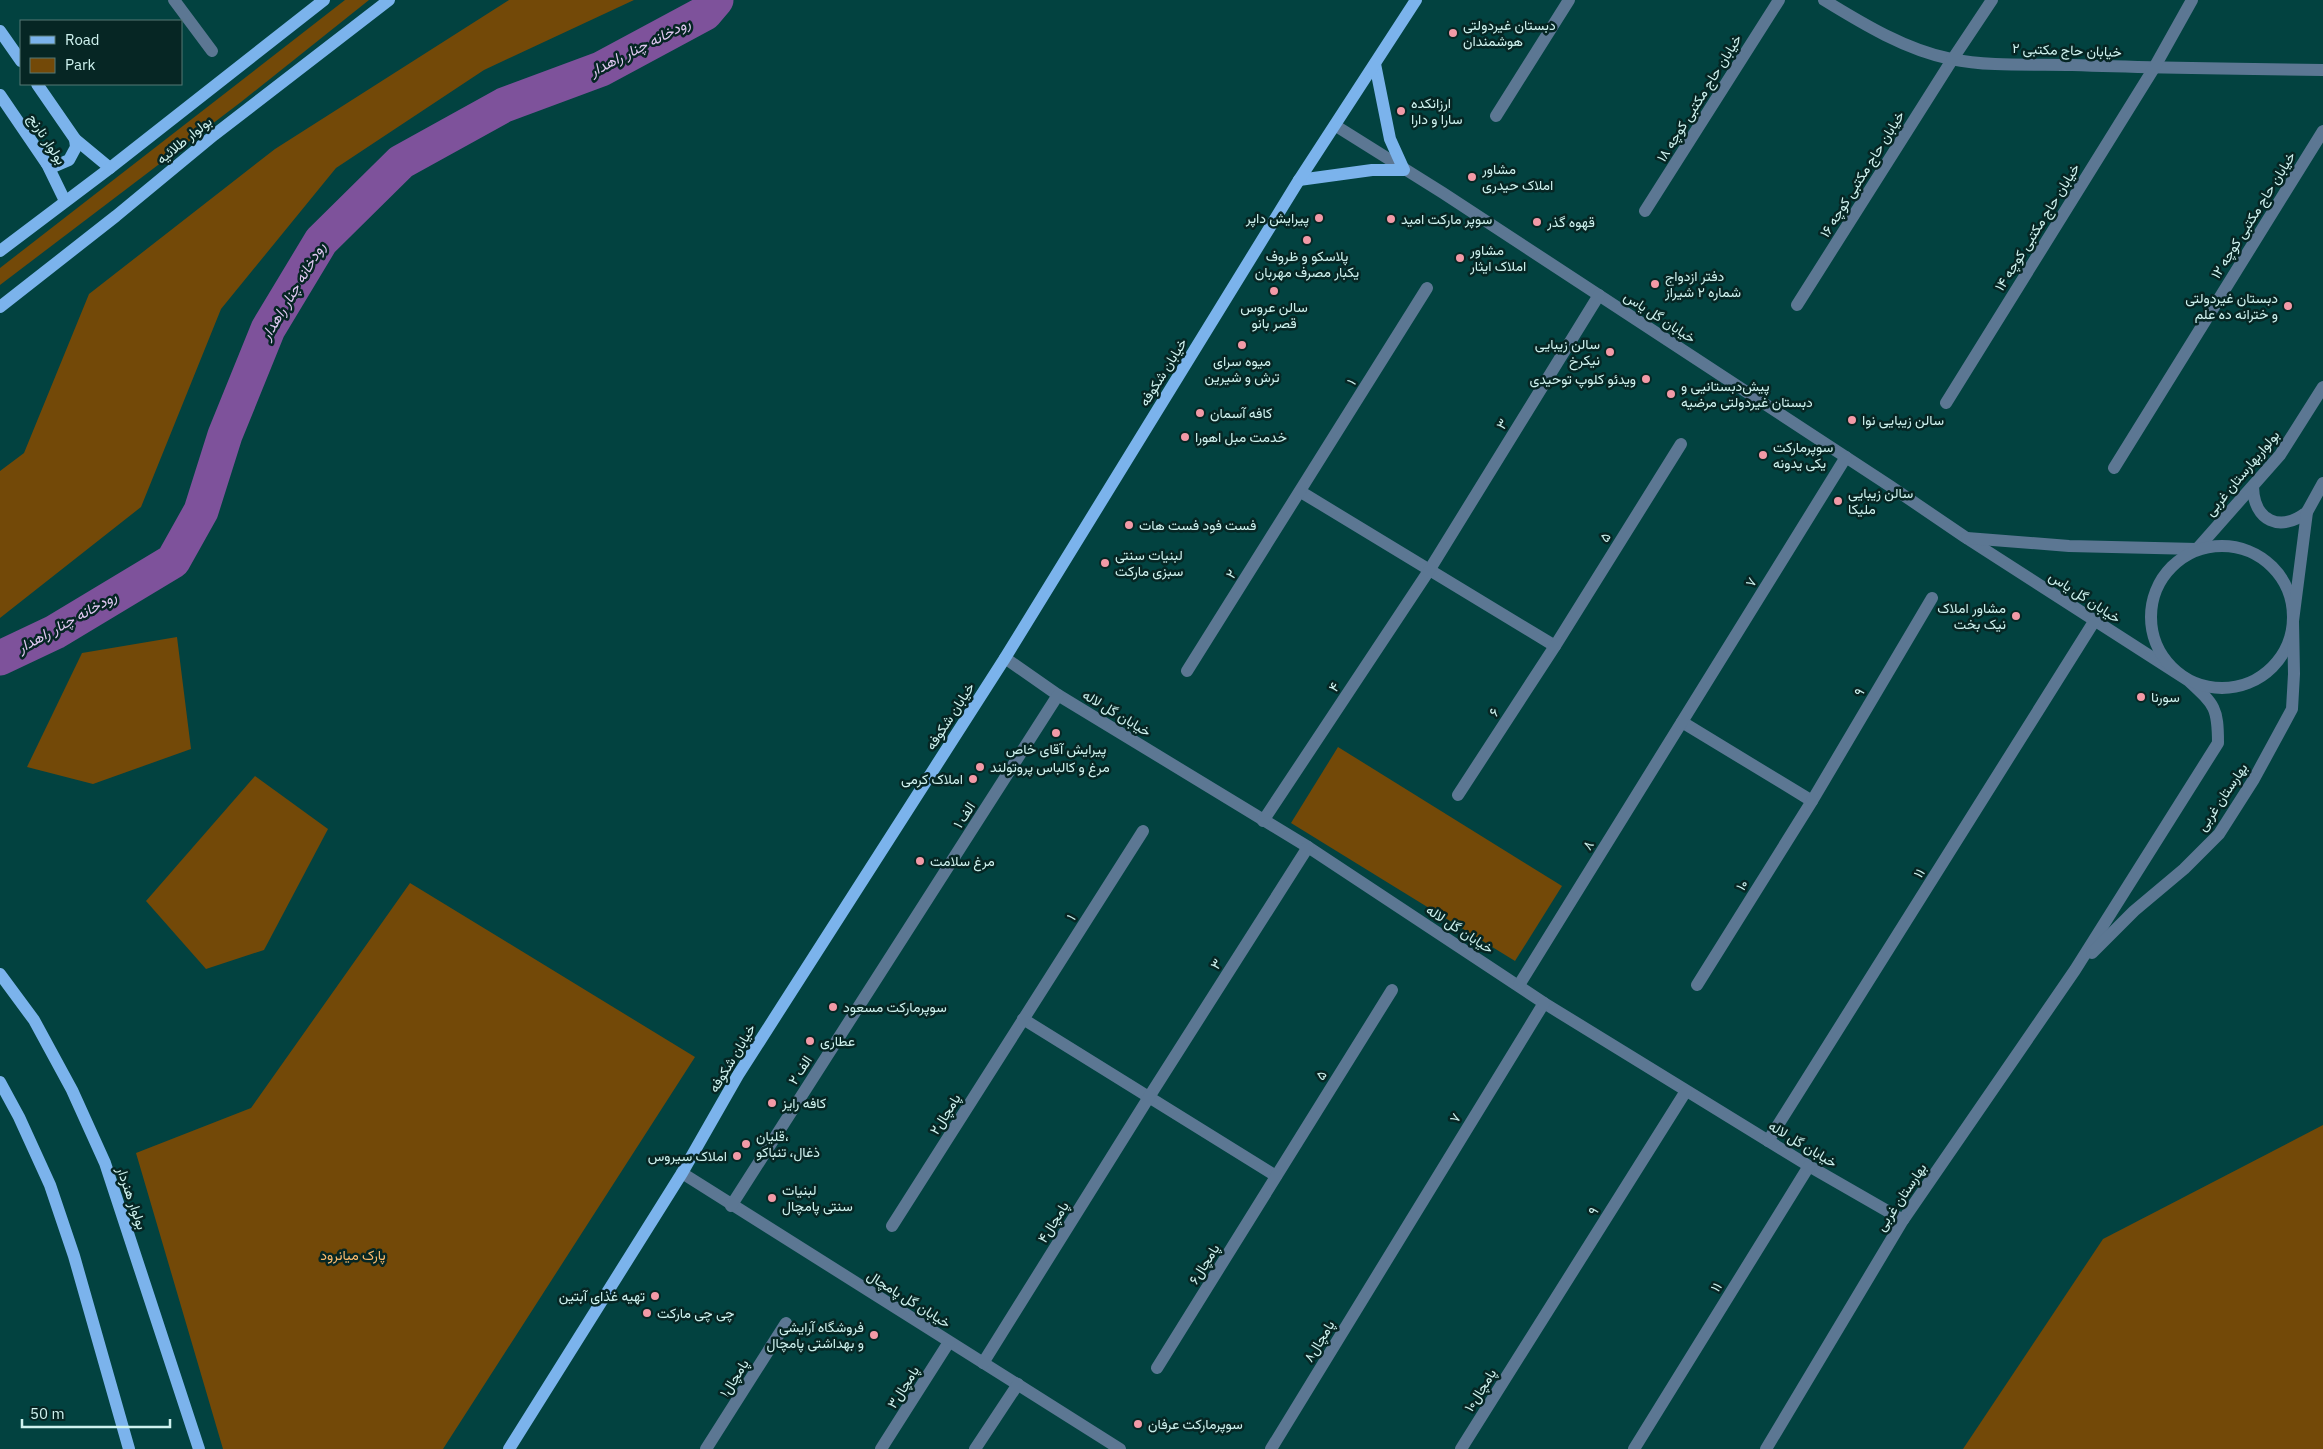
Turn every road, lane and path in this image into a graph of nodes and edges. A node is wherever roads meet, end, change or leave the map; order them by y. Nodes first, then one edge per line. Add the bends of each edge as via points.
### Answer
1 (174, 0) edge
2 (324, 0) edge
3 (389, 0) edge
4 (1416, 0) edge
5 (1569, 0) edge
6 (1778, 0) edge
7 (1825, 0) edge
8 (1992, 0) edge
9 (2192, 0) edge
10 (0, 31) edge
11 (212, 51) dead end
12 (20, 60) edge
13 (1952, 60) junction
14 (1375, 64) junction
15 (2321, 66) edge
16 (2154, 68) junction
17 (38, 85) edge
18 (2, 103) edge
19 (1496, 116) dead end
20 (1336, 126) junction
21 (2323, 131) edge
22 (75, 139) junction
23 (48, 164) junction
24 (110, 168) junction
25 (1404, 170) junction
26 (1299, 180) junction
27 (65, 201) junction
28 (1645, 211) dead end
29 (0, 251) edge
30 (1427, 288) dead end
31 (1598, 295) junction
32 (1797, 305) dead end
33 (0, 306) edge
34 (2323, 387) edge
35 (1946, 402) dead end
36 (1681, 444) dead end
37 (1846, 457) junction
38 (2114, 468) dead end
39 (2323, 483) edge
40 (2253, 487) junction
41 (1301, 492) junction
42 (2307, 512) junction
43 (1964, 537) junction
44 (2197, 549) junction
45 (1430, 569) junction
46 (1932, 598) dead end
47 (2095, 620) junction
48 (2293, 621) junction
49 (1555, 646) junction
50 (1005, 658) junction
51 (1187, 671) dead end
52 (2189, 681) junction
53 (1058, 695) junction
54 (1682, 722) junction
55 (1458, 795) dead end
56 (1812, 801) junction
57 (1263, 821) junction
58 (1143, 832) dead end
59 (1308, 847) junction
60 (895, 950) joint
61 (2075, 970) junction
62 (0, 974) edge
63 (1519, 985) junction
64 (1697, 985) dead end
65 (1392, 990) dead end
66 (1544, 1003) junction
67 (1023, 1019) junction
68 (0, 1082) edge
69 (1686, 1091) junction
70 (1148, 1097) junction
71 (1768, 1141) junction
72 (1809, 1166) junction
73 (682, 1173) junction
74 (1276, 1176) junction
75 (731, 1206) junction
76 (1903, 1220) junction
77 (892, 1226) dead end
78 (1393, 1249) joint
79 (786, 1323) dead end
80 (949, 1342) junction
81 (1524, 1347) joint
82 (984, 1363) junction
83 (1157, 1368) dead end
84 (1018, 1384) junction
85 (130, 1449) edge
86 (199, 1449) edge
87 (509, 1449) edge
88 (706, 1449) edge
89 (882, 1449) edge
90 (976, 1449) edge
91 (1120, 1449) edge
92 (1271, 1449) edge
93 (1460, 1449) edge
94 (1634, 1449) edge
95 (1766, 1449) edge

1 - 11 street
2 - 24 main road, بولوار طلائیه
3 - 33 main road, بولوار طلائیه
4 - 14 main road, خیابان شکوفه
5 - 19 street
6 - 28 street, خیابان حاج مکتبی کوچه ۱۸
7 - 13 street, خیابان حاج مکتبی ۲ via 1864,25
8 - 13 street, خیابان حاج مکتبی کوچه ۱۶
9 - 16 street, خیابان حاج مکتبی کوچه ۱۴
10 - 12 main road
13 - 16 street, خیابان حاج مکتبی ۲
13 - 32 street, خیابان حاج مکتبی کوچه ۱۶
14 - 20 main road, خیابان شکوفه
14 - 25 main road via 1390,139
15 - 16 street, خیابان حاج مکتبی ۲
16 - 35 street, خیابان حاج مکتبی کوچه ۱۴
17 - 22 main road, بولوار نارنج
18 - 23 main road, بولوار نارنج
20 - 25 street, خیابان گل یاس
20 - 26 main road, خیابان شکوفه
21 - 38 street, خیابان حاج مکتبی کوچه ۱۲
22 - 23 main road via 76,147 69,160 55,166
22 - 24 main road, بولوار نارنج
23 - 27 main road, بولوار نارنج
24 - 27 main road, بولوار طلائیه
25 - 26 main road via 1365,171
25 - 31 street, خیابان گل یاس via 1443,192
26 - 50 main road, خیابان شکوفه
27 - 29 main road, بولوار طلائیه
30 - 41 street, ۱
31 - 37 street, خیابان گل یاس
31 - 45 street, ۳
34 - 40 street, بولواربهارستان غربی via 2280,455
36 - 49 street, ۵
37 - 43 street, خیابان گل یاس
37 - 54 street, ۷
39 - 42 street
40 - 42 street via 2253,500 2270,521 2284,524
40 - 44 street, بولواربهارستان غربی
41 - 45 street
41 - 51 street, ۲
42 - 48 street
43 - 44 street, خیابان گل یاس via 2069,546
43 - 47 street, خیابان گل یاس
44 - 48 street via 2220,545 2243,548 2264,559 2281,576 2291,597
44 - 52 street via 2176,561 2160,579 2152,601 2150,625 2156,648 2170,667
45 - 49 street
45 - 57 street, ۴
46 - 56 street, ۹
47 - 52 street, خیابان گل یاس
47 - 71 street, ۱۱
48 - 52 street via 2288,644 2280,658 2257,679 2235,688 2212,688
48 - 61 street, بهارستان غربی via 2292,710 2254,778 2219,834
49 - 55 street, ۶
50 - 53 street, خیابان گل لاله
50 - 73 main road, خیابان شکوفه via 738,1074
52 - 61 street, بهارستان غربی via 2211,701 2218,718 2218,744
53 - 57 street, خیابان گل لاله
53 - 60 street, ۱ الف
54 - 56 street
54 - 63 street, ۸
56 - 64 street, ۱۰
57 - 59 street, خیابان گل لاله
58 - 67 street, ۱
59 - 63 street, خیابان گل لاله
59 - 70 street, ۳
60 - 75 street, ۲ الف
61 - 76 street, بهارستان غربی
62 - 86 main road, بولوار هنردار via 34,1020 72,1090 105,1163
63 - 66 street, خیابان گل لاله
65 - 74 street, ۵
66 - 69 street, خیابان گل لاله
66 - 78 street, ۷
67 - 70 street
67 - 77 street, پامچال۲
68 - 85 main road via 20,1117 50,1185
69 - 71 street, خیابان گل لاله
69 - 81 street, ۹
70 - 74 street
70 - 82 street, پامچال۴
71 - 72 street, خیابان گل لاله
72 - 76 street, خیابان گل لاله
72 - 94 street, ۱۱
73 - 75 street, خیابان گل پامچال
73 - 87 main road, خیابان شکوفه
74 - 83 street, پامچال۶
75 - 80 street, خیابان گل پامچال
76 - 95 street, بهارستان غربی
78 - 92 street, پامچال۸
79 - 88 street, پامچال۱
80 - 82 street, خیابان گل پامچال
80 - 89 street, پامچال۳
81 - 93 street, پامچال۱۰
82 - 84 street, خیابان گل پامچال
84 - 90 street
84 - 91 street, خیابان گل پامچال

